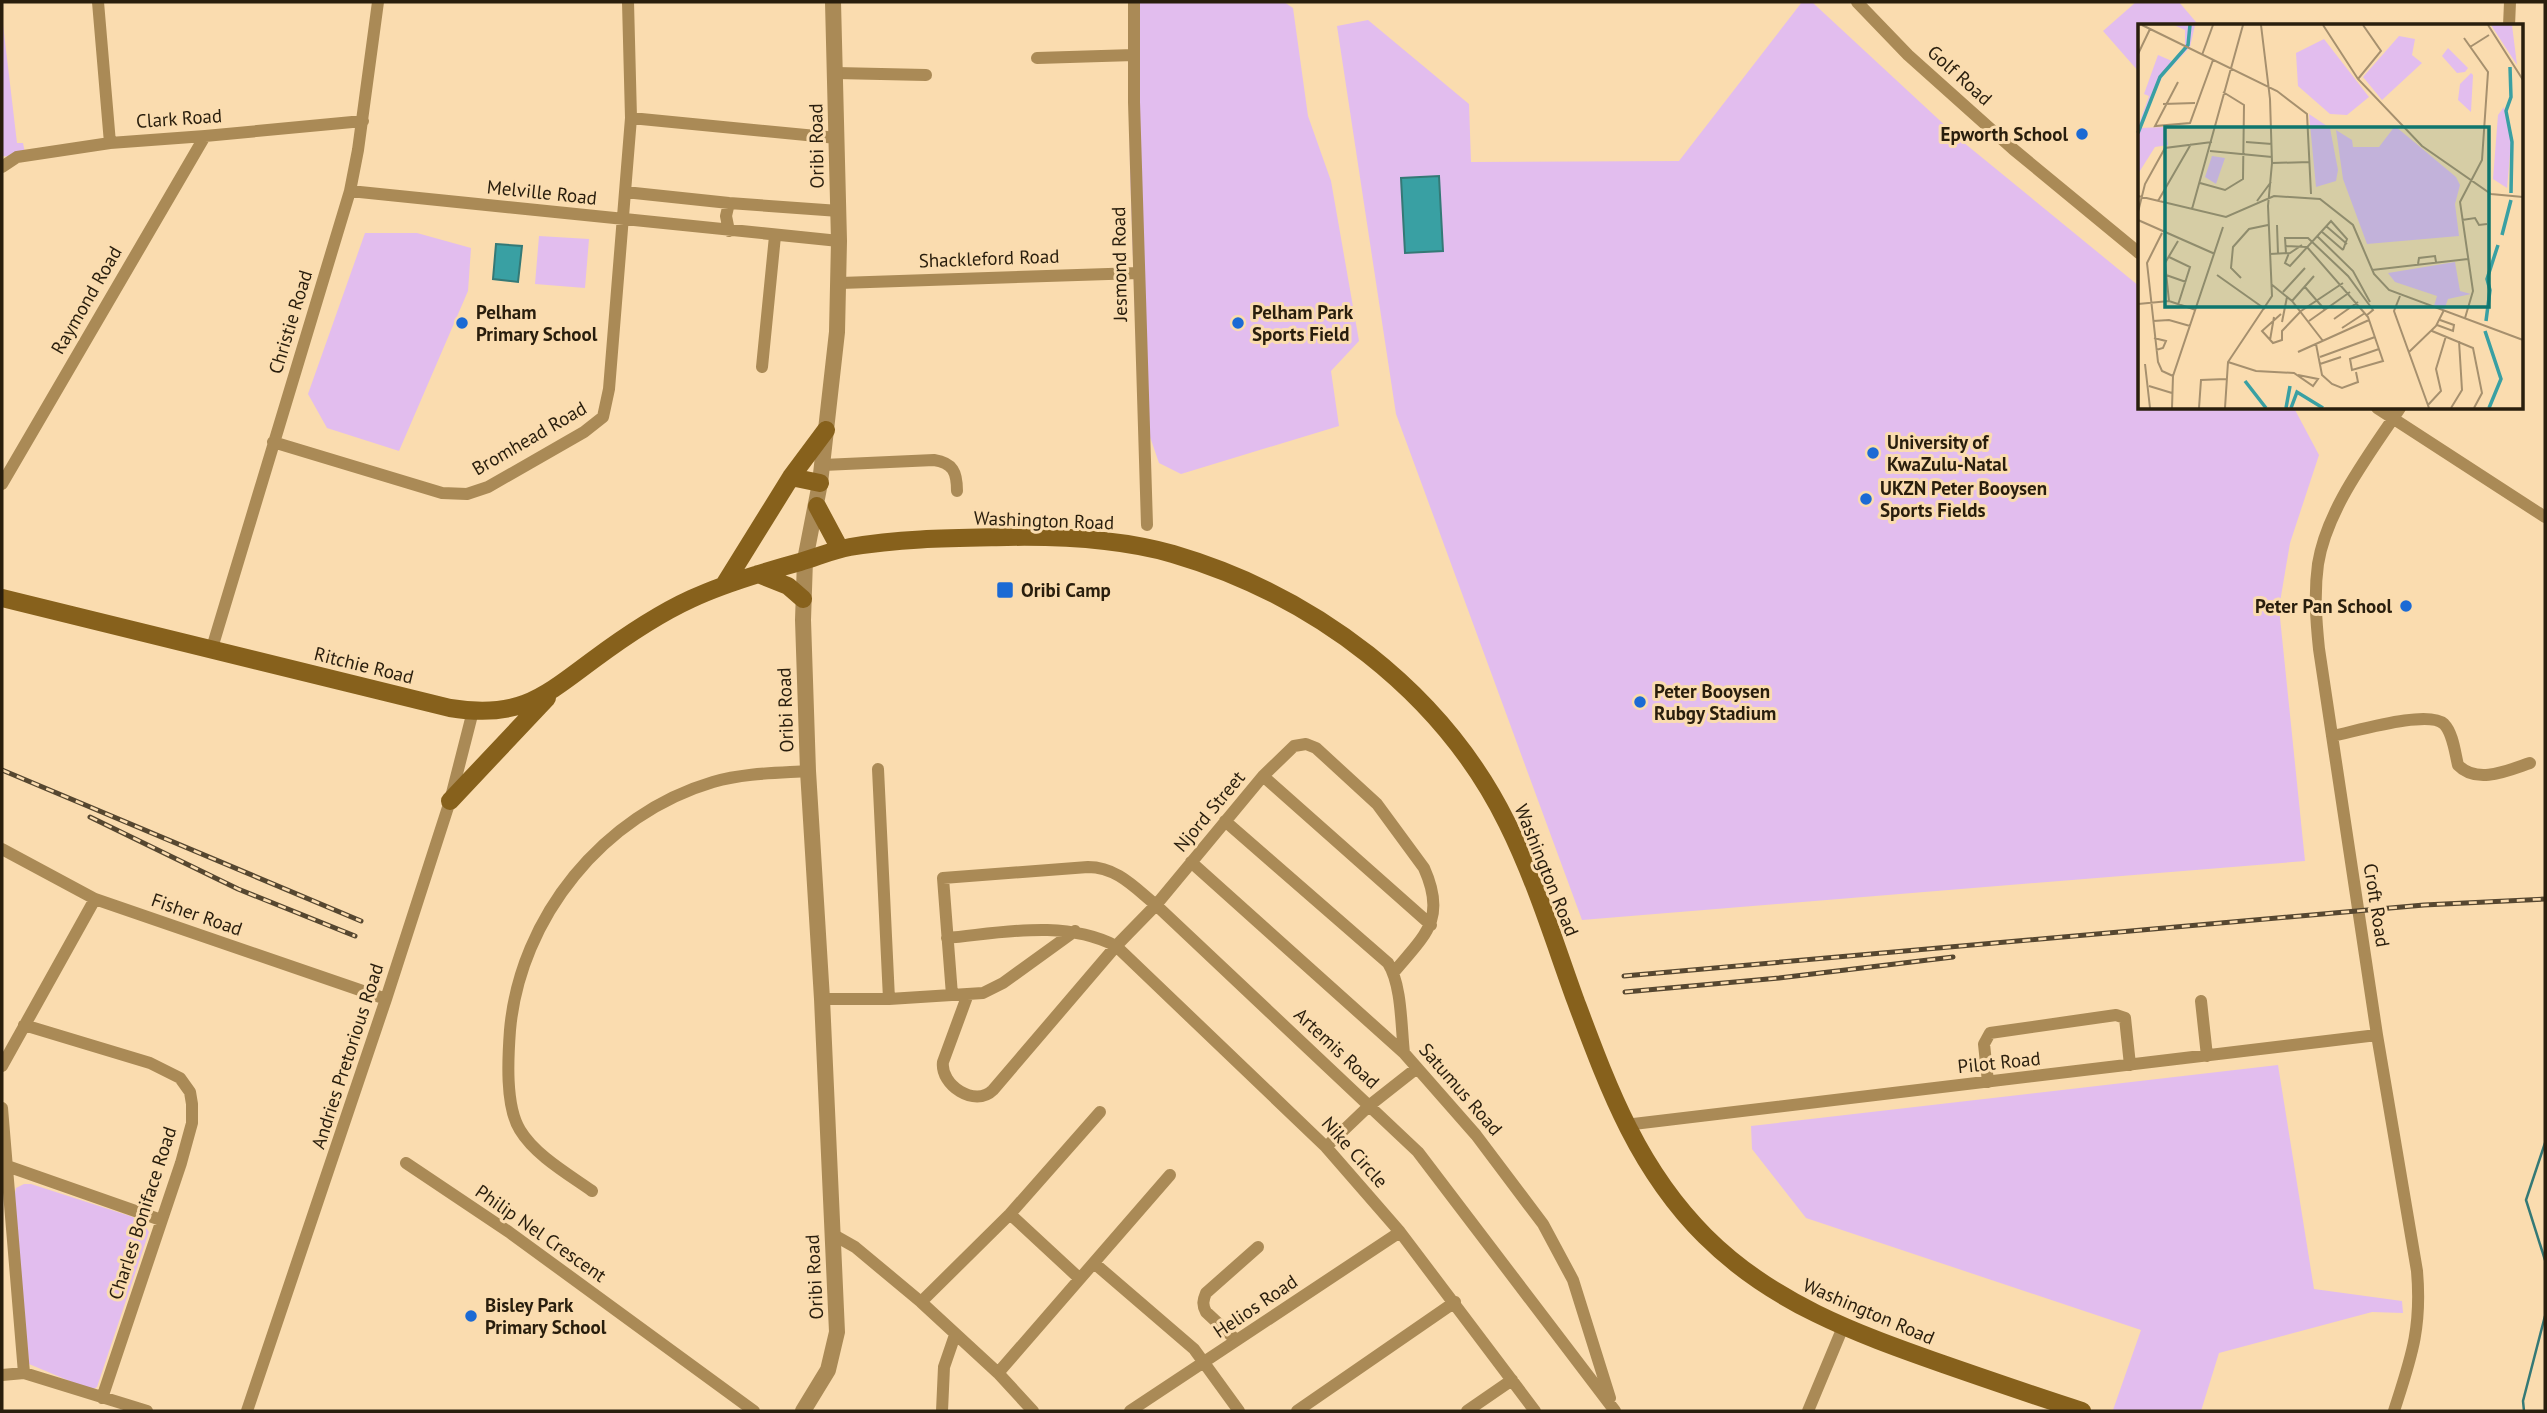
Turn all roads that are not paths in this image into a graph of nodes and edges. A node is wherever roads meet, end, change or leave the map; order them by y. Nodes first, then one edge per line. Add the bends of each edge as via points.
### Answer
1 (98, 2) edge
2 (379, 2) edge
3 (628, 2) edge
4 (832, 2) edge
5 (1134, 2) edge
6 (1857, 2) edge
7 (2511, 2) edge
8 (2509, 24) edge
9 (1134, 55) junction
10 (1037, 58) dead end
11 (836, 73) junction
12 (926, 75) dead end
13 (631, 118) junction
14 (363, 121) junction
15 (205, 136) junction
16 (837, 138) junction
17 (110, 143) junction
18 (2, 167) edge
19 (350, 191) junction
20 (625, 192) junction
21 (729, 203) junction
22 (839, 211) junction
23 (622, 220) junction
24 (729, 231) junction
25 (775, 236) junction
26 (839, 241) junction
27 (2138, 252) edge
28 (1139, 273) junction
29 (840, 283) junction
30 (762, 367) dead end
31 (2397, 413) edge
32 (826, 430) junction
33 (273, 442) junction
34 (822, 474) junction
35 (791, 477) junction
36 (2, 484) edge
37 (957, 491) dead end
38 (817, 506) junction
39 (2545, 517) edge
40 (1147, 525) dead end
41 (840, 549) junction
42 (805, 560) junction
43 (758, 575) junction
44 (724, 585) junction
45 (2, 598) edge
46 (691, 598) joint
47 (803, 599) junction
48 (212, 648) junction
49 (554, 690) junction
50 (473, 710) junction
51 (2332, 736) junction
52 (2530, 762) dead end
53 (878, 769) dead end
54 (808, 771) junction
55 (1263, 776) junction
56 (450, 801) junction
57 (1225, 821) junction
58 (2, 849) edge
59 (1191, 862) junction
60 (95, 899) junction
61 (1156, 905) junction
62 (1432, 925) junction
63 (1075, 931) junction
64 (947, 938) junction
65 (1116, 946) junction
66 (1394, 972) junction
67 (968, 994) junction
68 (952, 995) junction
69 (386, 999) junction
70 (822, 999) junction
71 (889, 999) junction
72 (2201, 1001) dead end
73 (24, 1025) junction
74 (2377, 1035) junction
75 (1404, 1053) junction
76 (2207, 1056) junction
77 (2, 1066) edge
78 (2130, 1066) junction
79 (1417, 1068) junction
80 (1988, 1082) junction
81 (1370, 1105) junction
82 (2, 1108) edge
83 (1101, 1112) dead end
84 (1625, 1125) junction
85 (1326, 1147) junction
86 (406, 1163) dead end
87 (8, 1167) junction
88 (1170, 1175) dead end
89 (592, 1192) dead end
90 (1010, 1214) junction
91 (161, 1220) junction
92 (1400, 1232) junction
93 (832, 1234) junction
94 (1258, 1247) dead end
95 (1094, 1263) junction
96 (1079, 1278) junction
97 (921, 1302) junction
98 (1455, 1302) junction
99 (1843, 1327) junction
100 (955, 1335) junction
101 (1236, 1340) junction
102 (1206, 1363) junction
103 (24, 1373) junction
104 (999, 1373) junction
105 (2, 1375) edge
106 (1512, 1380) junction
107 (102, 1398) junction
108 (1614, 1408) edge
109 (147, 1411) edge
110 (247, 1411) edge
111 (754, 1411) edge
112 (803, 1411) edge
113 (942, 1411) edge
114 (1033, 1411) edge
115 (1130, 1411) edge
116 (1239, 1411) edge
117 (1297, 1411) edge
118 (1467, 1411) edge
119 (1535, 1411) edge
120 (1808, 1411) edge
121 (2082, 1411) edge
122 (2393, 1411) edge

1 - 17 street
2 - 14 street, Christie Road
3 - 13 street, Bromhead Road
4 - 11 street, Oribi Road
5 - 9 street, Jesmond Road
6 - 27 street, Golf Road via 1908,55 2013,149
7 - 8 street
9 - 10 street
9 - 28 street, Jesmond Road
11 - 12 street
11 - 16 street, Oribi Road
13 - 16 street
13 - 20 street, Bromhead Road
14 - 15 street, Clark Road
14 - 19 street, Christie Road
15 - 17 street, Clark Road
15 - 36 street, Raymond Road
16 - 22 street, Oribi Road
17 - 18 street, Clark Road via 17,157
19 - 23 street, Melville Road
19 - 33 street, Christie Road
20 - 21 street, Melville Road
20 - 23 street, Bromhead Road
21 - 22 street, Melville Road
21 - 24 street
22 - 26 street, Oribi Road
23 - 24 street, Melville Road
23 - 33 street, Bromhead Road via 606,409 598,424 488,486 455,495
24 - 25 street, Melville Road
25 - 26 street, Melville Road
25 - 30 street
26 - 29 street, Oribi Road
28 - 29 street, Shackleford Road
28 - 40 street, Jesmond Road
29 - 32 street, Oribi Road
31 - 39 street
31 - 51 street, Croft Road via 2346,492 2319,561 2315,613
32 - 34 street, Oribi Road
32 - 35 main road
33 - 48 street, Christie Road
34 - 35 main road
34 - 37 street via 943,461 954,468
34 - 38 street, Oribi Road
35 - 44 main road
38 - 41 main road
38 - 42 street, Oribi Road
41 - 42 main road, Washington Road
41 - 84 main road, Washington Road via 909,540 1020,537 1136,546 1245,580 1356,644 1425,708 1494,799 1518,848
42 - 43 main road, Washington Road
42 - 47 street, Oribi Road
43 - 44 main road, Washington Road
43 - 47 main road via 783,584
44 - 46 main road, Washington Road
45 - 48 main road, Ritchie Road
46 - 49 main road, Ritchie Road via 639,628
47 - 54 street, Oribi Road
48 - 50 main road, Ritchie Road
49 - 50 main road, Ritchie Road via 504,710
49 - 56 main road
50 - 56 street, Andries Pretorious Road
51 - 52 street via 2431,718 2447,728 2462,769 2490,774
51 - 74 street, Croft Road
53 - 71 street
54 - 70 street, Oribi Road
54 - 89 street via 716,781 660,804 595,853 557,898 540,931 522,968 512,1004 512,1111 528,1142
55 - 57 street, Njord Street
55 - 62 street
55 - 62 street, Njord Street via 1294,746 1316,748 1360,787 1423,868 1432,893
56 - 69 street, Andries Pretorious Road
57 - 59 street, Njord Street
57 - 66 street
58 - 60 street, Fisher Road
59 - 61 street, Njord Street
59 - 75 street, Satumus Road
60 - 69 street, Fisher Road
60 - 73 street
61 - 64 street, Artemis Road via 1114,871 1098,867 943,878
61 - 65 street, Njord Street
61 - 81 street, Artemis Road
62 - 66 street
63 - 64 street
63 - 65 street
63 - 67 street via 992,990
64 - 68 street
65 - 67 street, Njord Street via 988,1095 974,1097 946,1079 942,1071
65 - 85 street, Nike Circle
66 - 75 street
67 - 68 street
68 - 71 street
69 - 110 street, Andries Pretorious Road
70 - 71 street
70 - 93 street, Oribi Road
72 - 76 street
73 - 77 street
73 - 91 street, Charles Boniface Road via 150,1063 172,1073 190,1092 192,1123
74 - 76 street, Pilot Road
74 - 122 street, Croft Road via 2418,1288 2414,1347
75 - 79 street, Satumus Road
76 - 78 street, Pilot Road
78 - 80 street, Pilot Road
78 - 80 street via 2125,1018 2116,1015 1990,1033 1984,1044
79 - 81 street
79 - 108 street, Satumus Road via 1476,1135 1543,1224 1573,1280
80 - 84 street, Pilot Road
81 - 85 street
81 - 108 street, Artemis Road via 1436,1174
82 - 87 street
83 - 90 street
84 - 99 main road, Washington Road via 1669,1195 1726,1256 1768,1289
85 - 92 street, Nike Circle
86 - 111 street, Philip Nel Crescent via 509,1232
87 - 91 street
87 - 103 street
88 - 95 street
90 - 96 street
90 - 97 street
91 - 107 street, Charles Boniface Road
92 - 98 street, Nike Circle
92 - 101 street, Helios Road
93 - 97 street via 855,1247
93 - 112 street, Oribi Road via 836,1346 828,1370
94 - 101 street via 1203,1299 1206,1312
95 - 96 street
95 - 102 street via 1180,1335
96 - 104 street
97 - 100 street
98 - 106 street, Nike Circle
98 - 117 street
99 - 120 street
99 - 121 main road, Washington Road
100 - 104 street
100 - 113 street via 944,1367
101 - 102 street, Helios Road
102 - 115 street, Helios Road
102 - 116 street
103 - 105 street
103 - 107 street
104 - 114 street
106 - 118 street
106 - 119 street, Nike Circle
107 - 109 street

